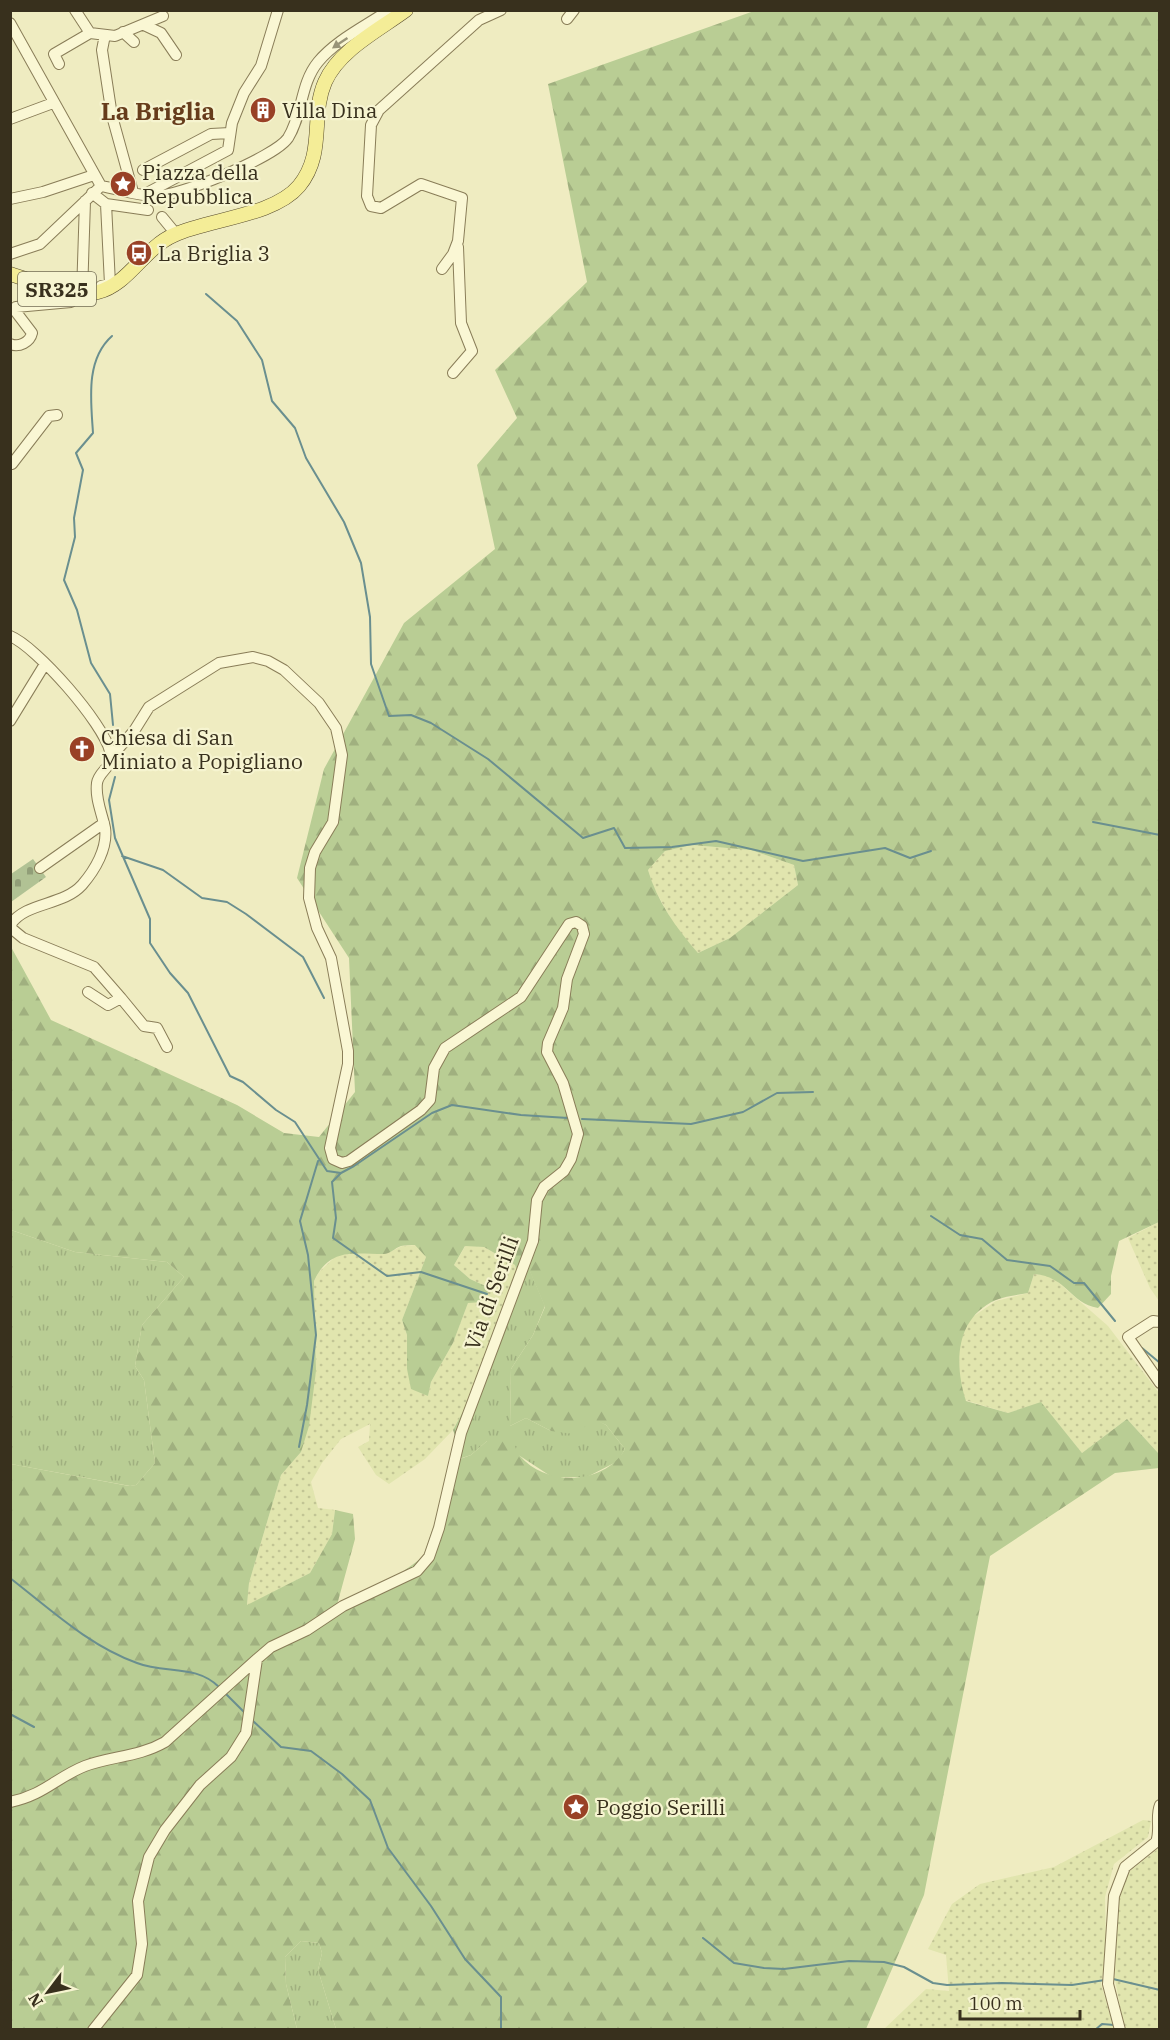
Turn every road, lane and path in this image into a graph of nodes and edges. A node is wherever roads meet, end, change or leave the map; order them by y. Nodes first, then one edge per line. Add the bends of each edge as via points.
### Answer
1 (75, 10) edge
2 (278, 10) edge
3 (389, 10) edge
4 (406, 10) edge
5 (501, 10) edge
6 (163, 16) dead end
7 (10, 23) edge
8 (146, 26) junction
9 (121, 28) junction
10 (98, 34) junction
11 (134, 42) dead end
12 (176, 56) dead end
13 (59, 64) dead end
14 (53, 103) junction
15 (10, 119) edge
16 (230, 133) junction
17 (143, 170) dead end
18 (92, 173) junction
19 (146, 194) junction
20 (97, 196) junction
21 (10, 199) edge
22 (148, 210) dead end
23 (162, 217) dead end
24 (176, 234) junction
25 (458, 241) junction
26 (10, 254) edge
27 (442, 269) dead end
28 (10, 274) edge
29 (107, 289) junction
30 (77, 293) junction
31 (10, 298) edge
32 (21, 305) junction
33 (10, 344) edge
34 (453, 373) dead end
35 (57, 415) dead end
36 (11, 462) edge
37 (10, 636) edge
38 (45, 664) junction
39 (10, 721) edge
40 (111, 753) junction
41 (104, 823) junction
42 (40, 868) dead end
43 (88, 992) dead end
44 (121, 998) junction
45 (167, 1047) dead end
46 (1160, 1322) edge
47 (1160, 1383) edge
48 (257, 1659) junction
49 (10, 1802) edge
50 (1160, 1805) edge
51 (93, 2030) edge
52 (1120, 2030) edge

1 - 10 street
2 - 16 street via 261,66 244,93
3 -> 19 street via 320,59 308,76 292,129 280,147 265,157 170,194
4 - 24 main road, SR325 via 351,50 325,81 313,161 293,192 272,205
5 - 25 street via 479,20 379,110 371,125 367,196 371,206 376,209 421,184 458,196 462,198
6 - 8 street
7 - 14 street
8 - 9 street
8 - 12 street via 161,33
9 - 10 street via 115,36
9 - 11 street
10 - 13 street via 54,54
10 - 19 street via 112,116 128,177
14 - 15 street
14 - 18 street
16 - 17 street via 211,134
16 - 19 street via 228,150
18 - 20 street
18 - 21 street via 43,192
19 - 20 street
20 - 22 street
20 - 26 street via 40,244
20 - 29 street
20 - 30 street
23 - 24 street
24 - 29 main road, SR325 via 150,250
25 - 27 street
25 - 34 street via 461,323 472,351
28 - 30 main road, SR325
29 - 30 main road, SR325
30 - 32 street via 71,302
31 - 32 street
32 - 33 street via 15,310 31,329 31,337 19,346
35 - 36 street via 49,416
37 - 38 street via 23,642
38 - 39 street
38 - 40 street via 92,719
40 - 41 street via 109,767 98,782 98,803
40 - 48 street, Via di Serilli via 134,731 149,707 219,663 253,657 284,670 319,703 336,728 342,755 339,790 333,822 310,868 309,898 331,958 348,1051 330,1148 337,1161 349,1161 411,1120 430,1100 434,1068 445,1048 521,997 565,927 576,922 584,934 547,1052 563,1083 578,1134 564,1171 544,1187 537,1200 533,1241 525,1268 461,1433 429,1557 417,1571 343,1606
41 - 42 street
41 - 44 street via 104,847 82,885 21,915 11,924 23,938 94,967
43 - 44 street via 108,1005
44 - 45 street via 144,1026 157,1028
46 - 47 street via 1154,1321 1128,1337
48 - 49 street via 165,1742 150,1750 87,1766 46,1790
48 - 51 street via 246,1733 231,1757 200,1785 149,1857 138,1901 142,1944 137,1975
50 - 52 street via 1156,1842 1125,1867 1114,1896 1108,1984

